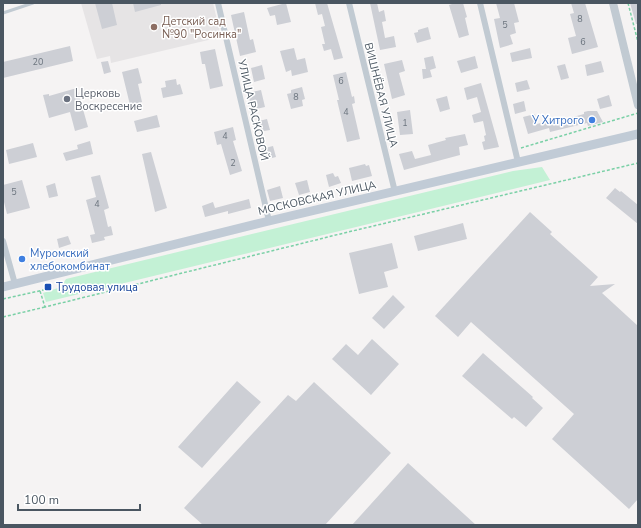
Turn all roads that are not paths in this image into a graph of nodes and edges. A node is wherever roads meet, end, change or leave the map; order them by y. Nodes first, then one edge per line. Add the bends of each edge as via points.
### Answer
1 (33, 3) edge
2 (218, 3) edge
3 (349, 3) edge
4 (480, 3) edge
5 (613, 3) edge
6 (3, 13) edge
7 (638, 105) edge
8 (638, 134) edge
9 (518, 162) junction
10 (395, 192) junction
11 (269, 221) junction
12 (3, 241) edge
13 (15, 284) junction
14 (3, 287) edge

1 - 6 lane
2 - 11 street, УЛИЦА РАСКОВОЙ
3 - 10 street, ВИШНЁВАЯ УЛИЦА
4 - 9 street
5 - 7 street
8 - 9 main road, МОСКОВСКАЯ УЛИЦА
9 - 10 main road, МОСКОВСКАЯ УЛИЦА
10 - 11 main road, МОСКОВСКАЯ УЛИЦА
11 - 13 main road, МОСКОВСКАЯ УЛИЦА
12 - 13 street
13 - 14 main road, МОСКОВСКАЯ УЛИЦА

